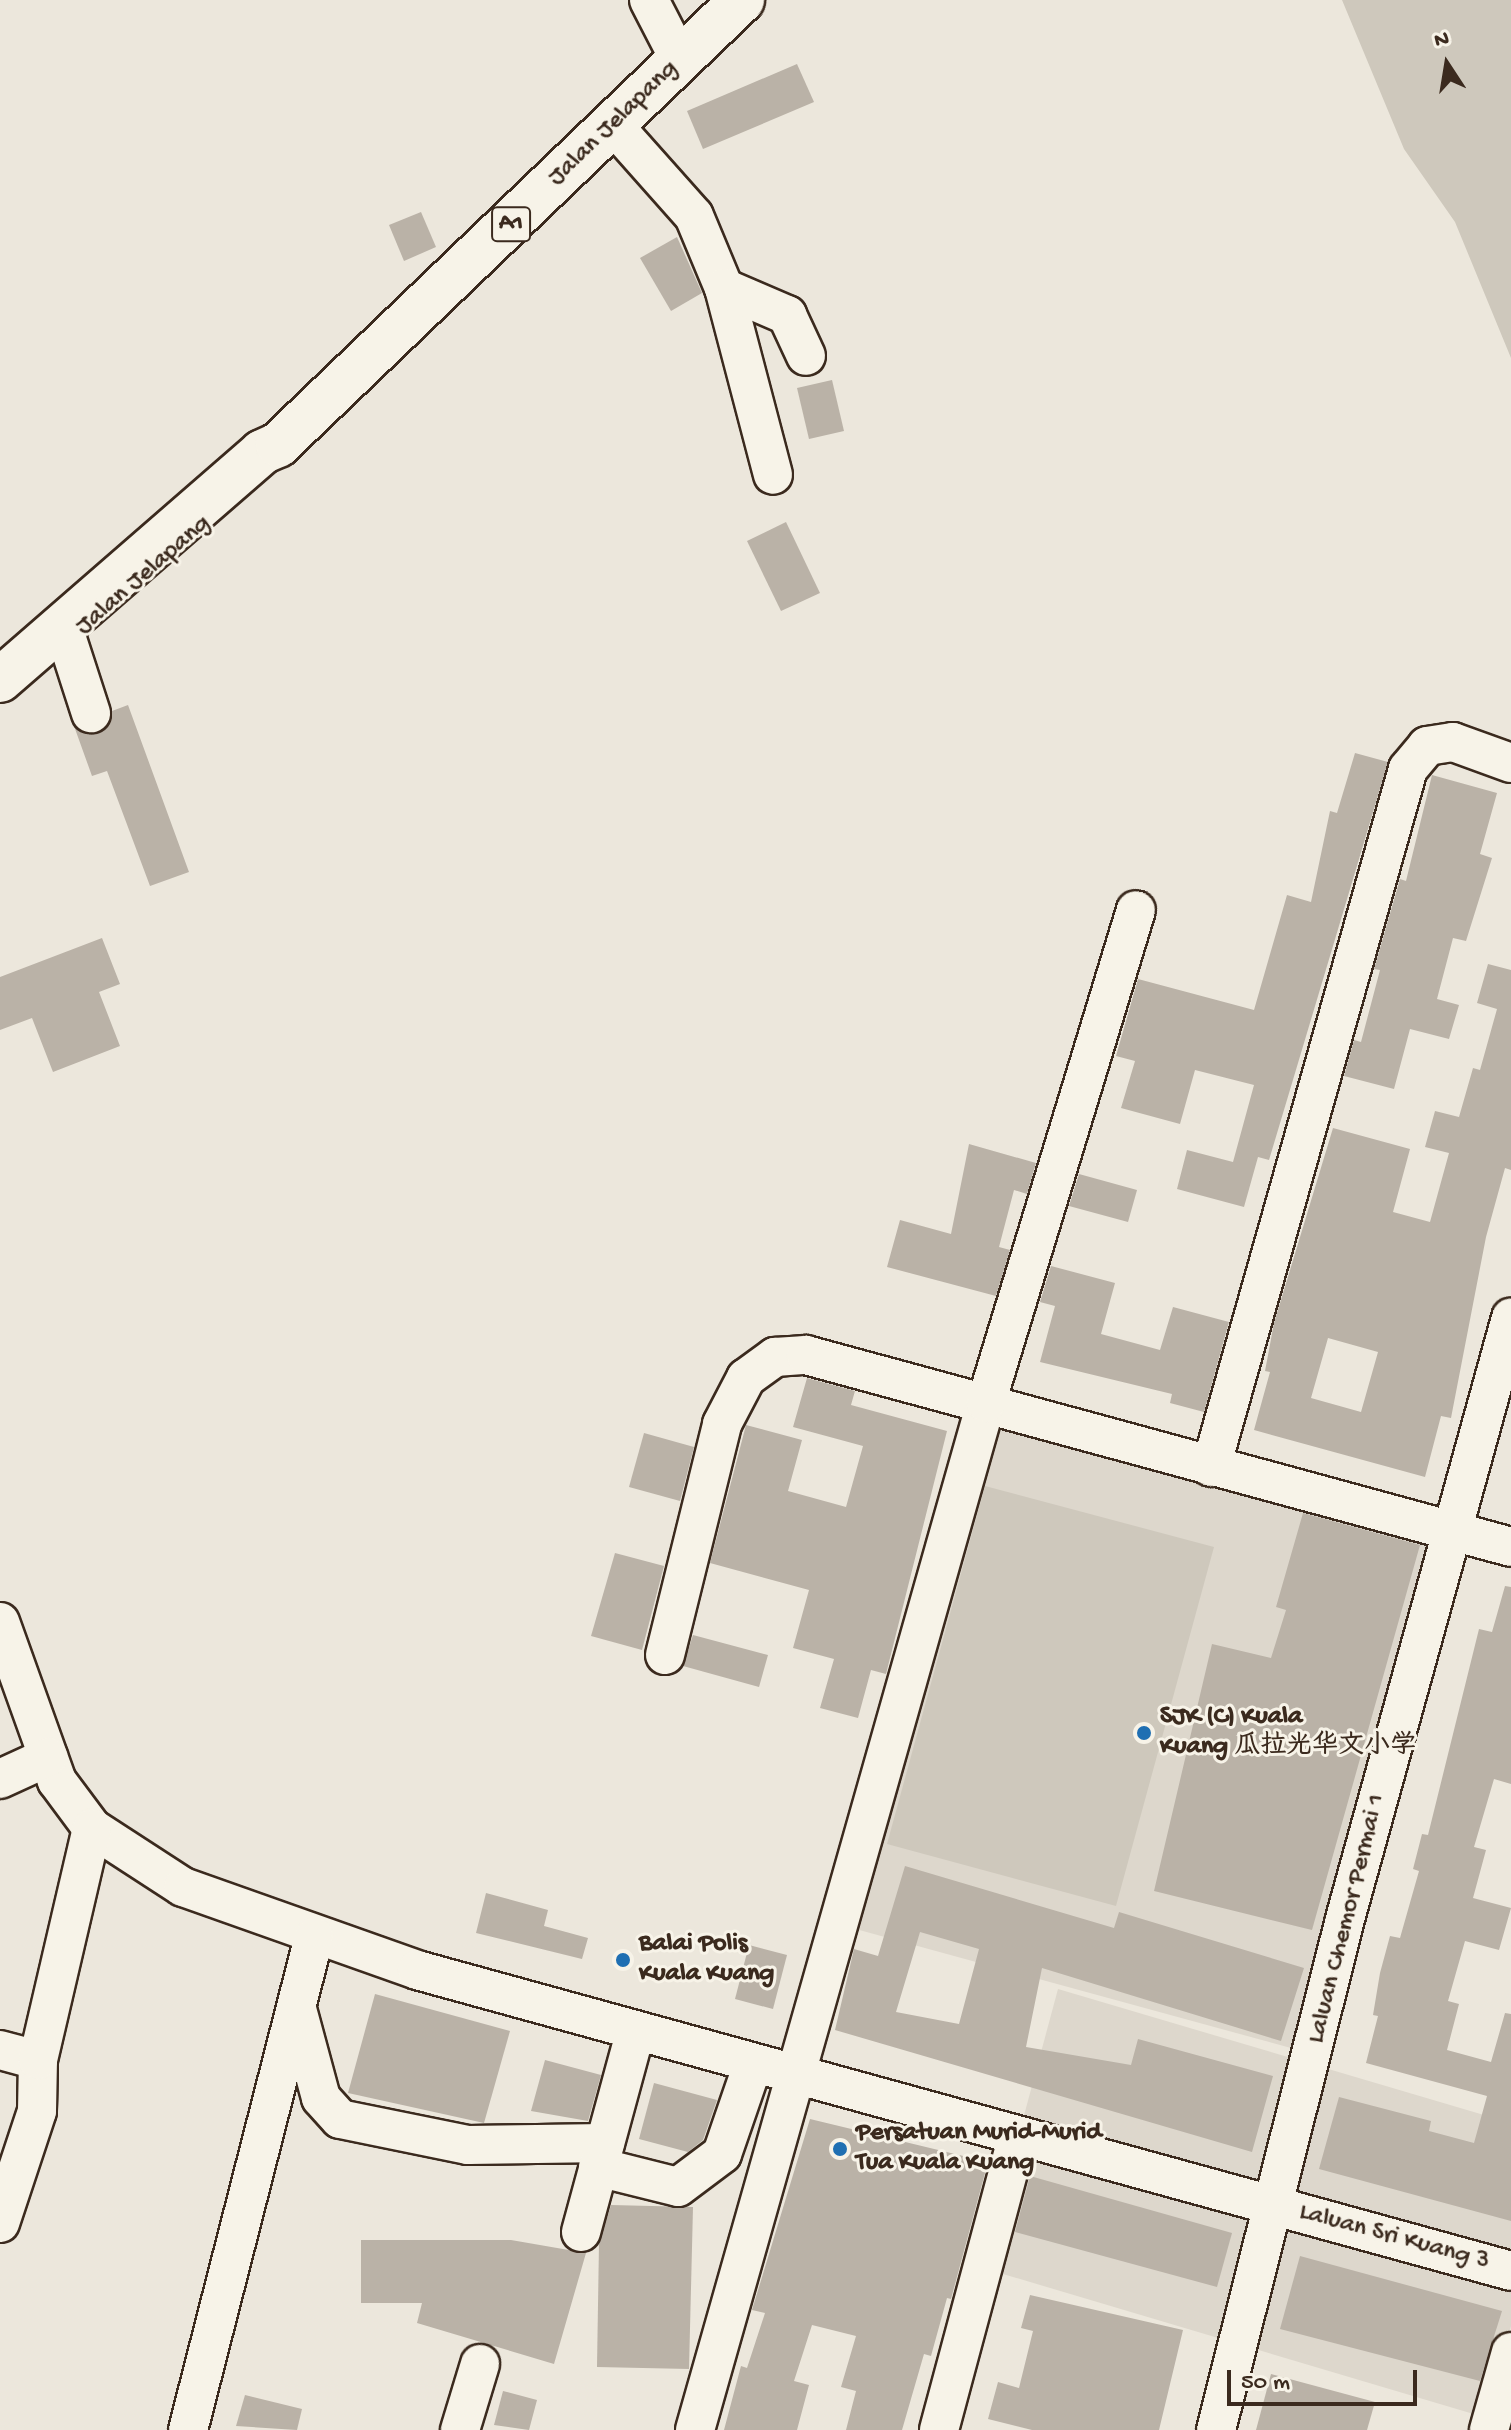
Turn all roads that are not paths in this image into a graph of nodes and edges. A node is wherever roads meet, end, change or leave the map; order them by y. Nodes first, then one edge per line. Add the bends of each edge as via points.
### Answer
1 (649, 0) edge
2 (742, 0) edge
3 (680, 60) junction
4 (614, 126) junction
5 (724, 288) junction
6 (806, 356) dead end
7 (278, 445) junction
8 (773, 475) dead end
9 (68, 642) junction
10 (0, 680) edge
11 (0, 701) edge
12 (91, 713) dead end
13 (1511, 763) edge
14 (1136, 910) dead end
15 (1511, 1318) edge
16 (986, 1403) junction
17 (1211, 1467) junction
18 (1451, 1530) junction
19 (1511, 1547) edge
20 (4, 1645) edge
21 (665, 1655) dead end
22 (48, 1757) junction
23 (0, 1779) edge
24 (92, 1828) junction
25 (314, 1937) junction
26 (296, 2006) junction
27 (635, 2033) junction
28 (0, 2050) edge
29 (38, 2060) junction
30 (752, 2067) junction
31 (794, 2078) junction
32 (1017, 2139) junction
33 (602, 2155) junction
34 (1276, 2206) junction
35 (0, 2223) edge
36 (581, 2232) dead end
37 (1511, 2271) edge
38 (1511, 2352) edge
39 (480, 2364) dead end
40 (188, 2430) edge
41 (460, 2430) edge
42 (695, 2430) edge
43 (939, 2430) edge
44 (1216, 2430) edge
45 (1489, 2430) edge

1 - 3 street
2 - 3 main road, Jalan Jelapang / A1
3 - 4 main road, Jalan Jelapang / A1
4 - 5 street via 694,216
4 - 7 main road, Jalan Jelapang / A1
5 - 6 street via 787,315
5 - 8 street
7 - 9 main road, Jalan Jelapang / A1 via 274,462
7 - 10 main road, Jalan Jelapang / A1
9 - 11 main road, Jalan Jelapang / A1
9 - 12 street
13 - 17 street via 1453,742 1427,746 1408,769
14 - 16 street
15 - 18 street, Laluan Chemor Permai 1
16 - 17 street
16 - 21 street via 806,1355 775,1357 746,1378 722,1424
16 - 31 street
17 - 18 street
18 - 19 street
18 - 34 street, Laluan Chemor Permai 1 via 1345,1919
20 - 22 street
22 - 23 street
22 - 24 street via 57,1781
24 - 25 street, Laluan Sri Kuang 3 via 183,1887
24 - 29 street
25 - 26 street
25 - 27 street, Laluan Sri Kuang 3
26 - 33 street via 321,2098 340,2119 468,2145
26 - 40 street
27 - 30 street, Laluan Sri Kuang 3
27 - 33 street
28 - 29 street
29 - 35 street via 37,2111
30 - 31 street, Laluan Sri Kuang 3
30 - 33 street via 722,2154 678,2187
31 - 32 street, Laluan Sri Kuang 3
31 - 42 street
32 - 34 street, Laluan Sri Kuang 3
32 - 43 street
33 - 36 street
34 - 37 street, Laluan Sri Kuang 3
34 - 44 street, Laluan Chemor Permai 1
38 - 45 street
39 - 41 street

